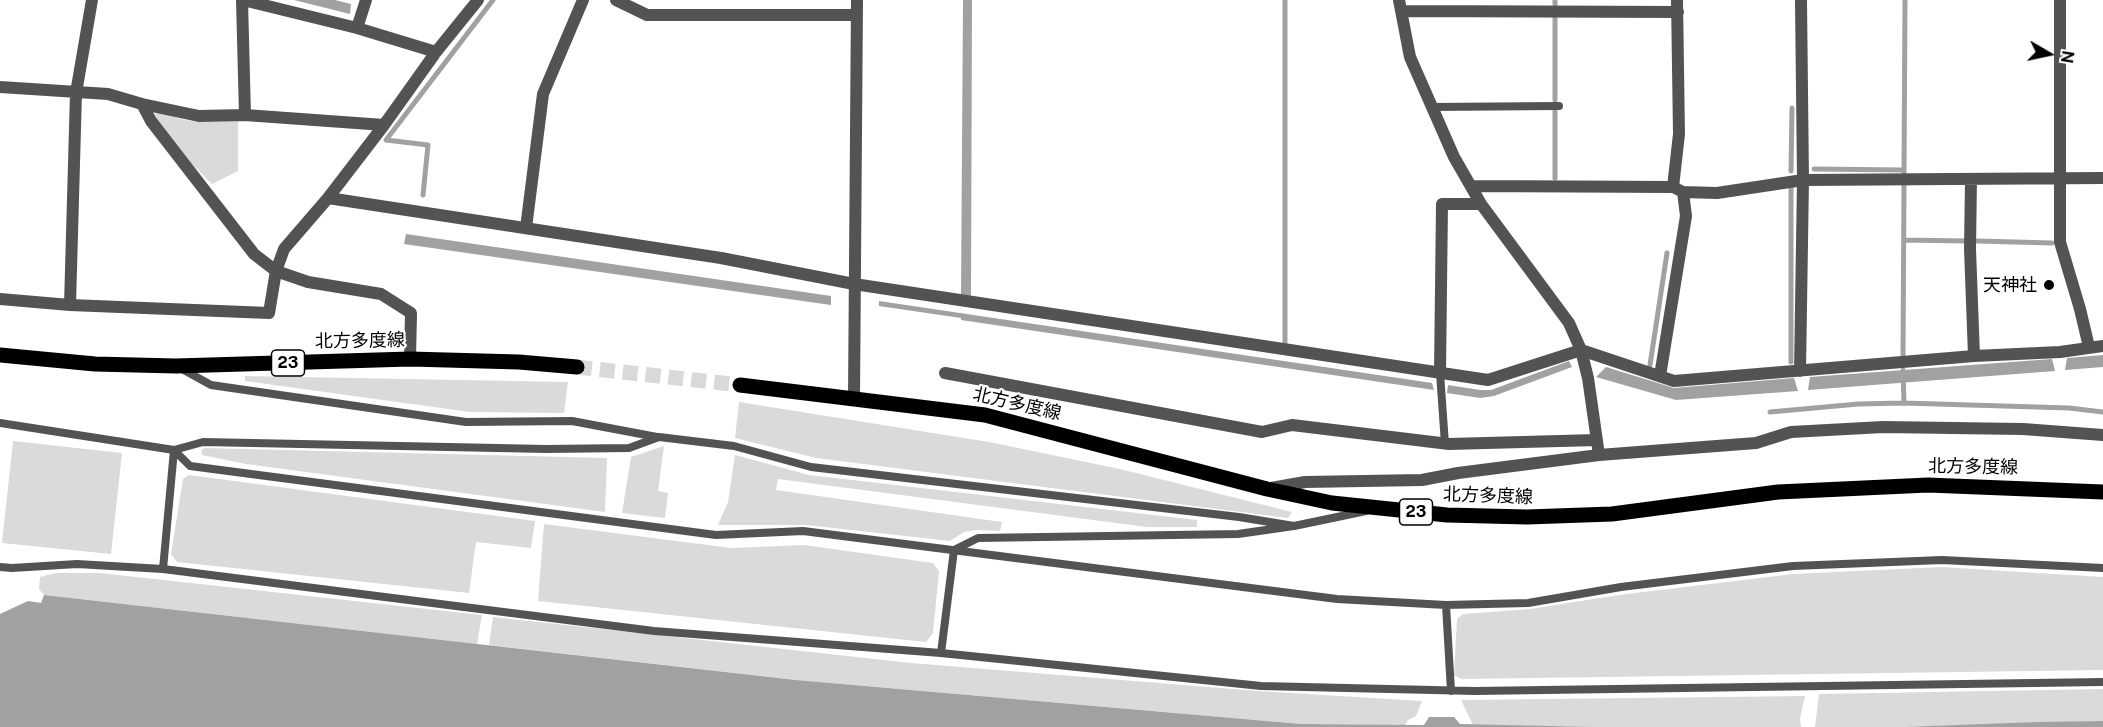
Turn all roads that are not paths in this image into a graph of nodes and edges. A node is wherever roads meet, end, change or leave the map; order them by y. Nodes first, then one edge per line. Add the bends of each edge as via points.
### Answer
1 (92, 0) edge
2 (242, 0) edge
3 (366, 0) edge
4 (478, 0) edge
5 (583, 0) edge
6 (616, 0) edge
7 (857, 0) edge
8 (1801, 0) edge
9 (2060, 0) edge
10 (1400, 5) edge
11 (1677, 6) edge
12 (857, 15) junction
13 (357, 28) junction
14 (436, 52) junction
15 (0, 87) edge
16 (76, 93) junction
17 (142, 104) junction
18 (1559, 106) dead end
19 (1431, 107) junction
20 (245, 115) junction
21 (384, 125) junction
22 (2060, 178) junction
23 (2103, 178) edge
24 (1971, 179) junction
25 (1803, 180) junction
26 (1471, 186) junction
27 (1678, 190) junction
28 (328, 198) junction
29 (1481, 204) junction
30 (526, 228) junction
31 (276, 272) junction
32 (854, 284) junction
33 (0, 299) edge
34 (70, 305) junction
35 (2103, 346) edge
36 (2089, 347) junction
37 (1581, 350) junction
38 (0, 355) edge
39 (1974, 356) junction
40 (410, 359) junction
41 (176, 366) junction
42 (577, 366) tunnel mouth
43 (1800, 371) junction
44 (945, 373) dead end
45 (1440, 373) junction
46 (1660, 376) junction
47 (740, 385) tunnel mouth
48 (854, 397) junction
49 (0, 423) edge
50 (2103, 435) edge
51 (658, 437) junction
52 (1597, 440) junction
53 (1445, 444) junction
54 (174, 450) junction
55 (1599, 454) junction
56 (1267, 489) junction
57 (2103, 492) edge
58 (1382, 508) junction
59 (1294, 526) junction
60 (954, 550) junction
61 (0, 567) edge
62 (2103, 568) edge
63 (163, 569) junction
64 (1446, 604) junction
65 (941, 653) junction
66 (2103, 682) edge
67 (1451, 691) junction

1 - 16 street
2 - 13 street
2 - 20 street
3 - 13 street
4 - 14 street
5 - 30 street via 543,93
6 - 12 street via 647,15
7 - 12 street
8 - 25 street
9 - 22 street
10 - 11 street
10 - 19 street via 1410,57
11 - 27 street
12 - 32 street
13 - 14 street
14 - 21 street
15 - 16 street
16 - 17 street via 108,94
16 - 34 street
17 - 20 street via 199,116
17 - 31 street via 254,254
18 - 19 lane
19 - 26 street
20 - 21 street
21 - 28 street
22 - 23 street
22 - 24 street
22 - 36 street via 2060,242
24 - 25 street
24 - 39 street
25 - 27 street via 1717,193
25 - 43 street
26 - 27 street
26 - 29 street
27 - 46 street via 1686,216
28 - 30 street
28 - 31 street via 284,249
29 - 37 street via 1569,323
29 - 45 street via 1442,204
30 - 32 street via 722,258
31 - 34 street via 269,313
31 - 40 street via 308,282 381,294 411,313
32 - 45 street
32 - 48 street
33 - 34 street
35 - 36 street
36 - 39 street
37 - 45 street via 1488,380
37 - 46 street
37 - 52 street
38 - 41 main road, 北方多度線 / 23 via 95,364
39 - 43 street
40 - 41 main road, 北方多度線 / 23
40 - 42 main road, 北方多度線 / 23
41 - 51 lane via 211,385 466,422 572,421
43 - 46 street via 1674,381
44 - 53 street via 1262,432 1292,425
45 - 53 lane
47 - 48 main road, 北方多度線 / 23
48 - 56 main road, 北方多度線 / 23 via 985,415
49 - 54 lane
50 - 55 street via 2023,429 1883,427 1791,432 1756,443
51 - 54 lane via 629,448 203,442
51 - 59 lane via 734,446 811,467
52 - 53 street
52 - 55 street
54 - 60 lane via 190,466 716,535 802,531
54 - 63 lane
55 - 56 street via 1422,480 1305,482
56 - 58 main road, 北方多度線 / 23 via 1332,503
57 - 58 main road, 北方多度線 / 23 via 1928,485 1778,492 1612,514 1527,517
58 - 59 lane
59 - 60 lane via 1238,534 978,538
60 - 64 lane via 1337,599
60 - 65 lane
61 - 63 lane via 77,564
62 - 64 lane via 1942,560 1793,566 1528,603
63 - 65 lane via 654,631
64 - 67 lane
65 - 67 lane via 1261,686
66 - 67 lane

